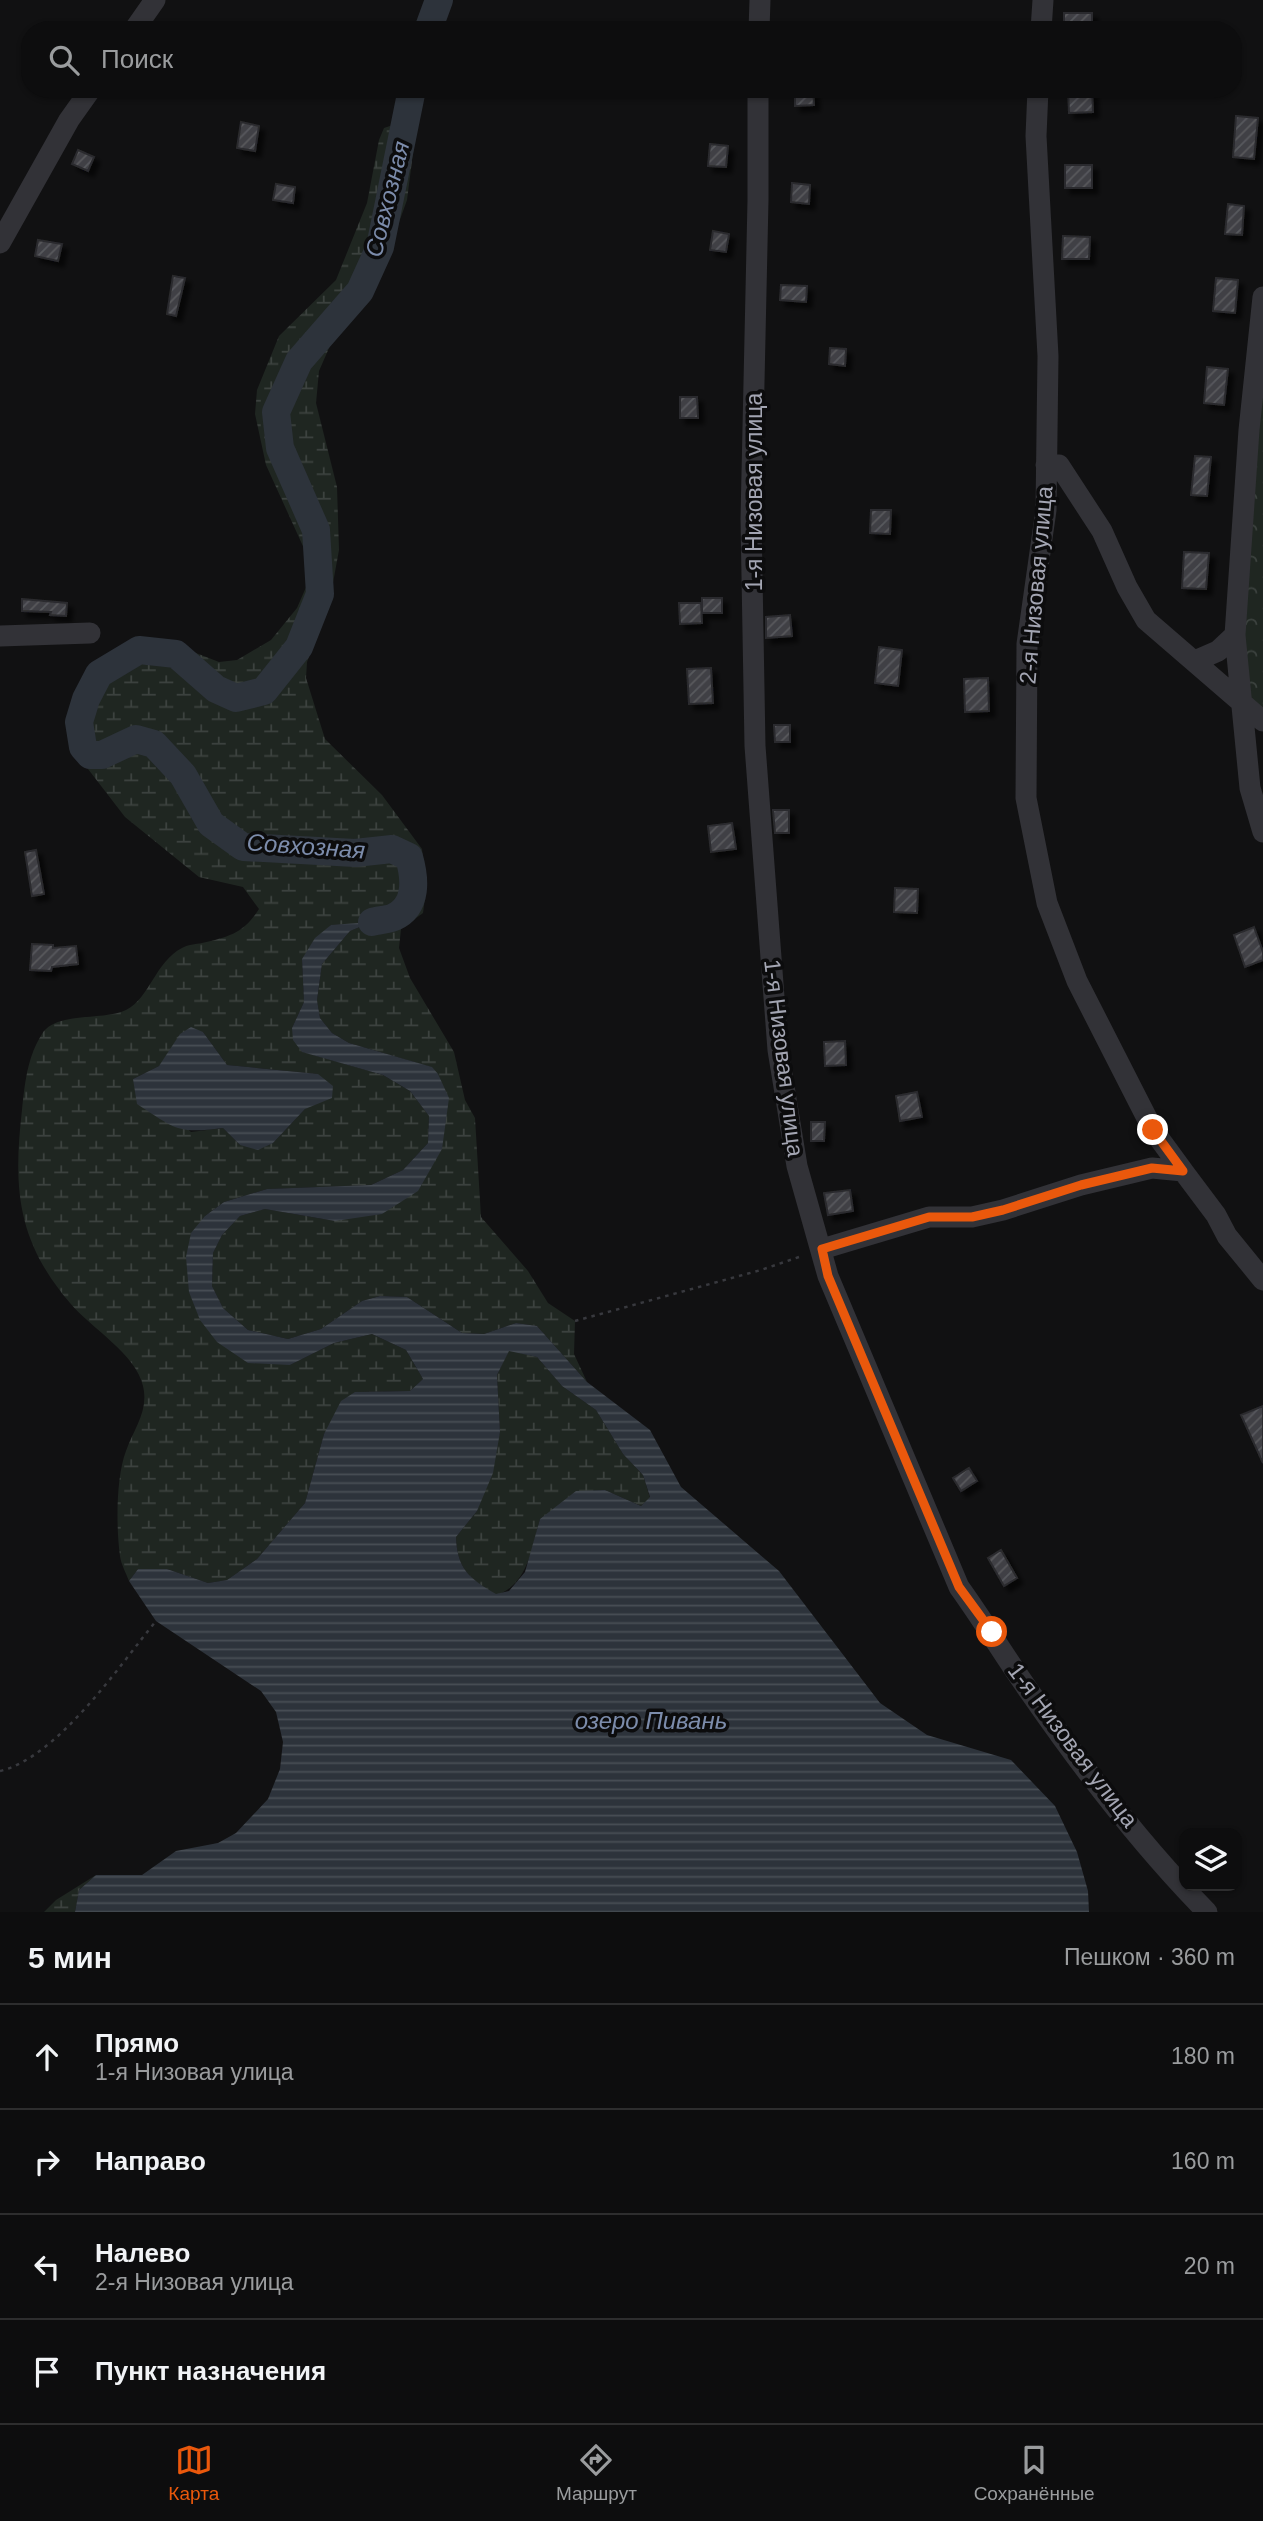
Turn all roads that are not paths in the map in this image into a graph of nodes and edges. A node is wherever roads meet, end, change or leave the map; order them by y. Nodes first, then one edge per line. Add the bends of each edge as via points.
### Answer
1 (155, 0) edge
2 (760, 0) edge
3 (1043, 0) edge
4 (140, 21) edge
5 (759, 21) edge
6 (1042, 21) edge
7 (85, 98) edge
8 (758, 98) edge
9 (1038, 98) edge
10 (0, 243) edge
11 (1263, 297) edge
12 (1046, 465) junction
13 (90, 633) dead end
14 (1235, 635) junction
15 (0, 636) edge
16 (1195, 661) junction
17 (1241, 702) junction
18 (1263, 721) edge
19 (1262, 826) edge
20 (1183, 1171) junction
21 (822, 1249) junction
22 (1263, 1280) edge
23 (1207, 1912) edge

1 - 4 street
2 - 5 street
3 - 6 street
7 - 10 street
8 - 21 street, 1-я Низовая улица via 751,519 755,746 778,1050 797,1166
9 - 12 street, 2-я Низовая улица via 1048,356
11 - 14 street
12 - 16 street via 1059,465 1102,531 1146,620
12 - 20 street, 2-я Низовая улица via 1046,510 1027,645 1026,798 1047,903 1077,981 1153,1130
13 - 15 street
14 - 16 street via 1217,651
14 - 17 street
16 - 17 street
17 - 18 street
17 - 19 street via 1250,788
20 - 21 street via 1152,1168 972,1217 929,1217
20 - 22 street, 2-я Низовая улица
21 - 23 street, 1-я Низовая улица via 828,1276 959,1587 1034,1698 1124,1817

